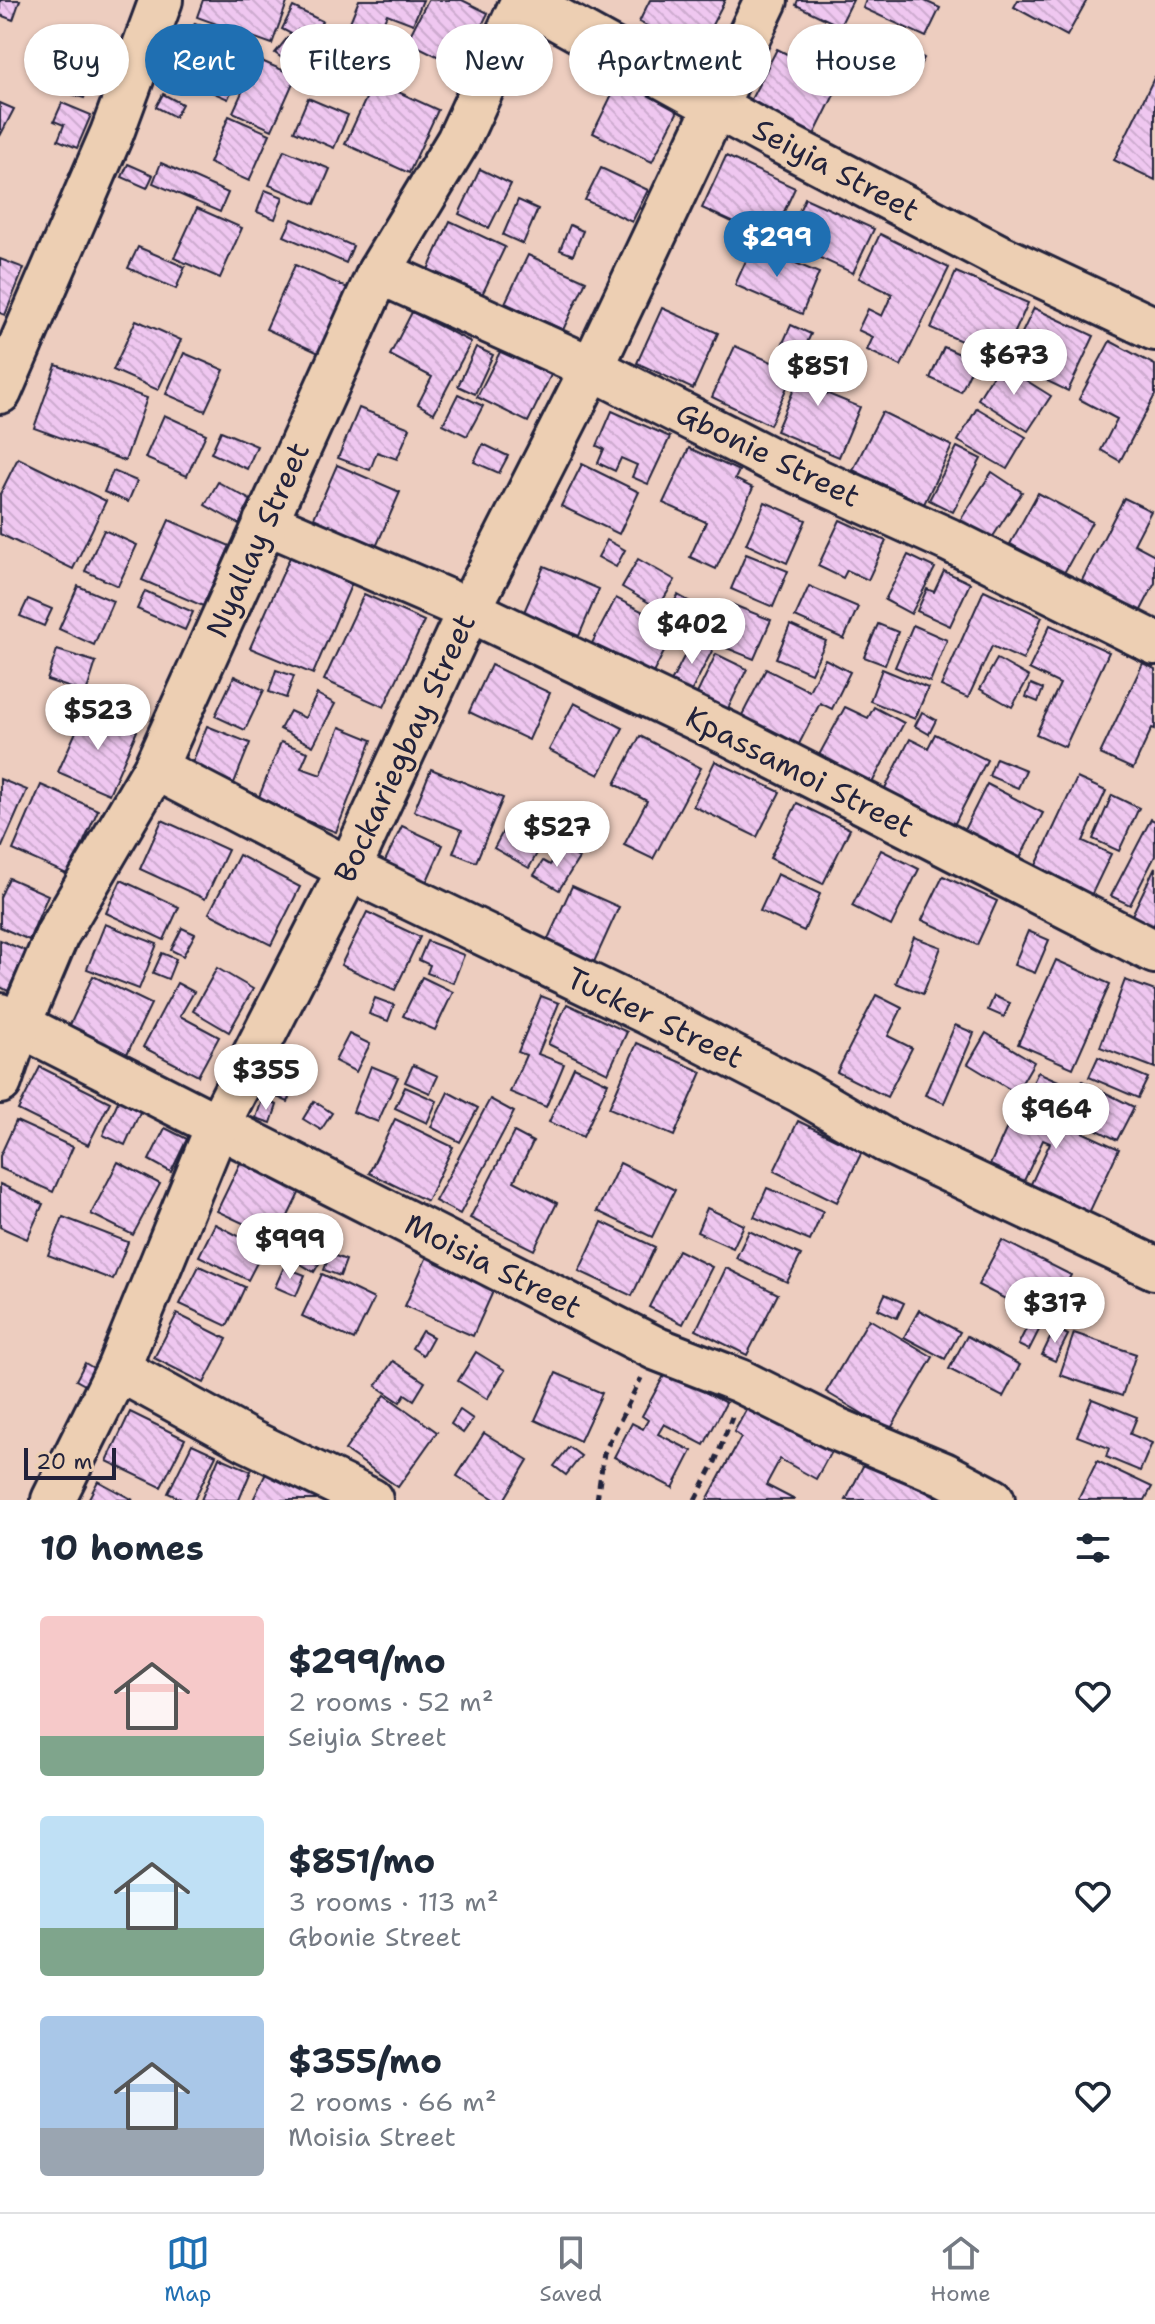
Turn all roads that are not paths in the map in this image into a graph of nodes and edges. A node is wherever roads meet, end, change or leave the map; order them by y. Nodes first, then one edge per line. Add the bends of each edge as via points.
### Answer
1 (161, 0) edge
2 (523, 0) edge
3 (766, 0) edge
4 (714, 105) junction
5 (379, 272) junction
6 (1155, 329) edge
7 (592, 368) junction
8 (0, 392) edge
9 (265, 522) junction
10 (469, 610) junction
11 (1155, 643) edge
12 (155, 768) junction
13 (349, 869) junction
14 (1155, 952) edge
15 (10, 1020) edge
16 (0, 1082) edge
17 (217, 1127) junction
18 (1155, 1268) edge
19 (118, 1369) junction
20 (354, 1496) edge
21 (53, 1500) edge
22 (993, 1500) edge

1 - 8 street via 112,133
2 - 4 street, Seiyia Street
2 - 5 street, Nyallay Street via 458,141
3 - 4 street, Bockariegbay Street
4 - 6 street, Seiyia Street via 1001,257
4 - 7 street, Bockariegbay Street
5 - 7 street, Gbonie Street
5 - 9 street, Nyallay Street
7 - 10 street, Bockariegbay Street
7 - 11 street, Gbonie Street
9 - 10 street, Kpassamoi Street
9 - 12 street, Nyallay Street
10 - 13 street, Bockariegbay Street
10 - 14 street, Kpassamoi Street via 729,734
12 - 13 street, Tucker Street
12 - 15 street, Nyallay Street
13 - 17 street, Bockariegbay Street
13 - 18 street, Tucker Street via 648,1013 886,1141
15 - 16 street, Nyallay Street
15 - 17 street, Moisia Street
17 - 19 street, Bockariegbay Street
17 - 22 street, Moisia Street via 657,1349 740,1381
19 - 20 street
19 - 21 street, Bockariegbay Street

